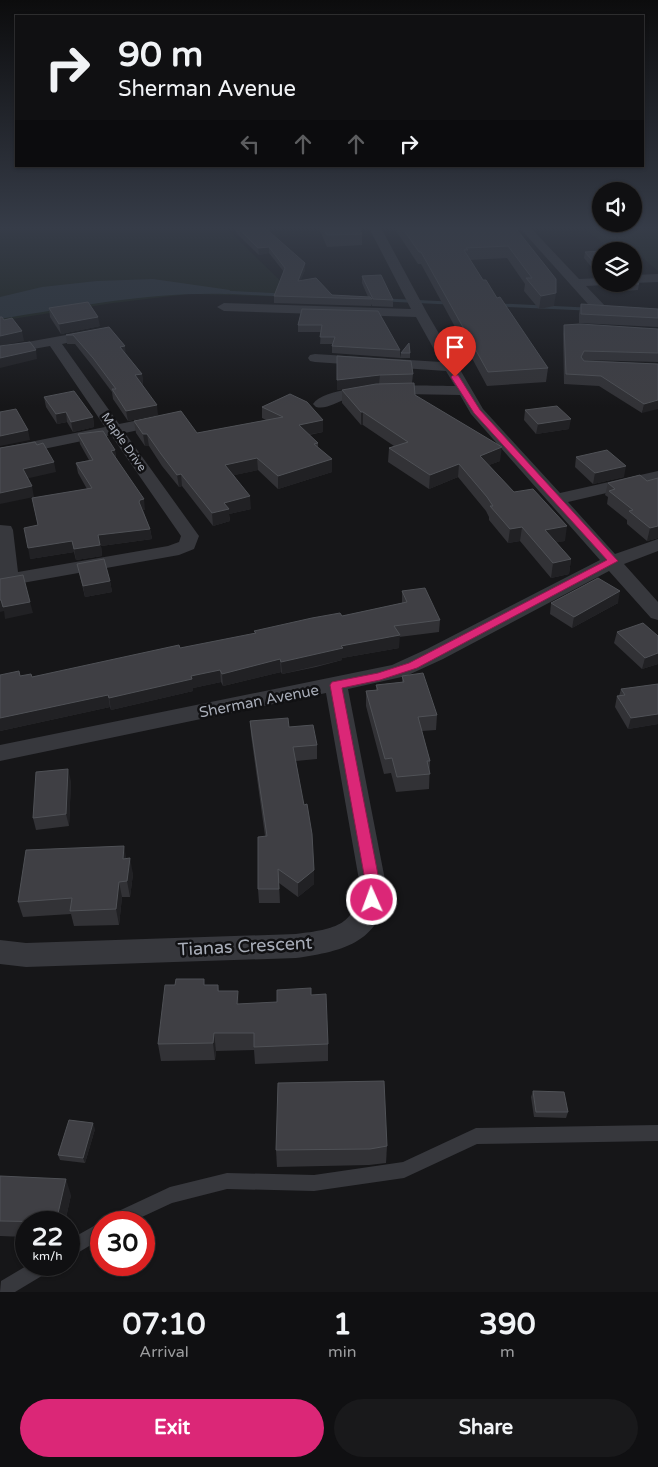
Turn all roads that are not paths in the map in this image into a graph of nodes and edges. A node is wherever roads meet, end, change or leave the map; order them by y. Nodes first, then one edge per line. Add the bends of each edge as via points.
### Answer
1 (406, 286) edge
2 (577, 286) edge
3 (224, 307) dead end
4 (601, 310) edge
5 (420, 313) junction
6 (79, 336) edge
7 (53, 341) junction
8 (0, 350) edge
9 (315, 358) dead end
10 (452, 367) junction
11 (464, 390) junction
12 (321, 404) dead end
13 (181, 416) edge
14 (115, 429) junction
15 (0, 453) edge
16 (658, 476) edge
17 (557, 499) junction
18 (4, 530) dead end
19 (658, 545) edge
20 (613, 561) junction
21 (4, 580) edge
22 (658, 614) edge
23 (336, 685) junction
24 (0, 753) edge
25 (0, 952) edge
26 (658, 1133) edge
27 (137, 1211) edge
28 (26, 1276) edge
29 (3, 1292) edge

1 - 5 street
2 - 4 street
3 - 5 street
5 - 10 street
6 - 7 street
7 - 8 street
7 - 14 street, Maple Drive
9 - 10 street
10 - 11 street
11 - 12 street via 358,392 330,398
11 - 17 street via 477,411
13 - 14 street
14 - 15 street
14 - 21 street, Maple Drive via 190,536 188,545 172,552
16 - 17 street
17 - 20 street
18 - 21 street
19 - 20 street, Sherman Avenue
20 - 22 street
20 - 23 street, Sherman Avenue via 413,665
23 - 24 street, Sherman Avenue
23 - 25 street, Tianas Crescent via 372,880 372,900 365,918 349,932 325,942 296,946 26,955
26 - 27 lane via 476,1136 404,1170 314,1183 227,1182 170,1195
28 - 29 lane

